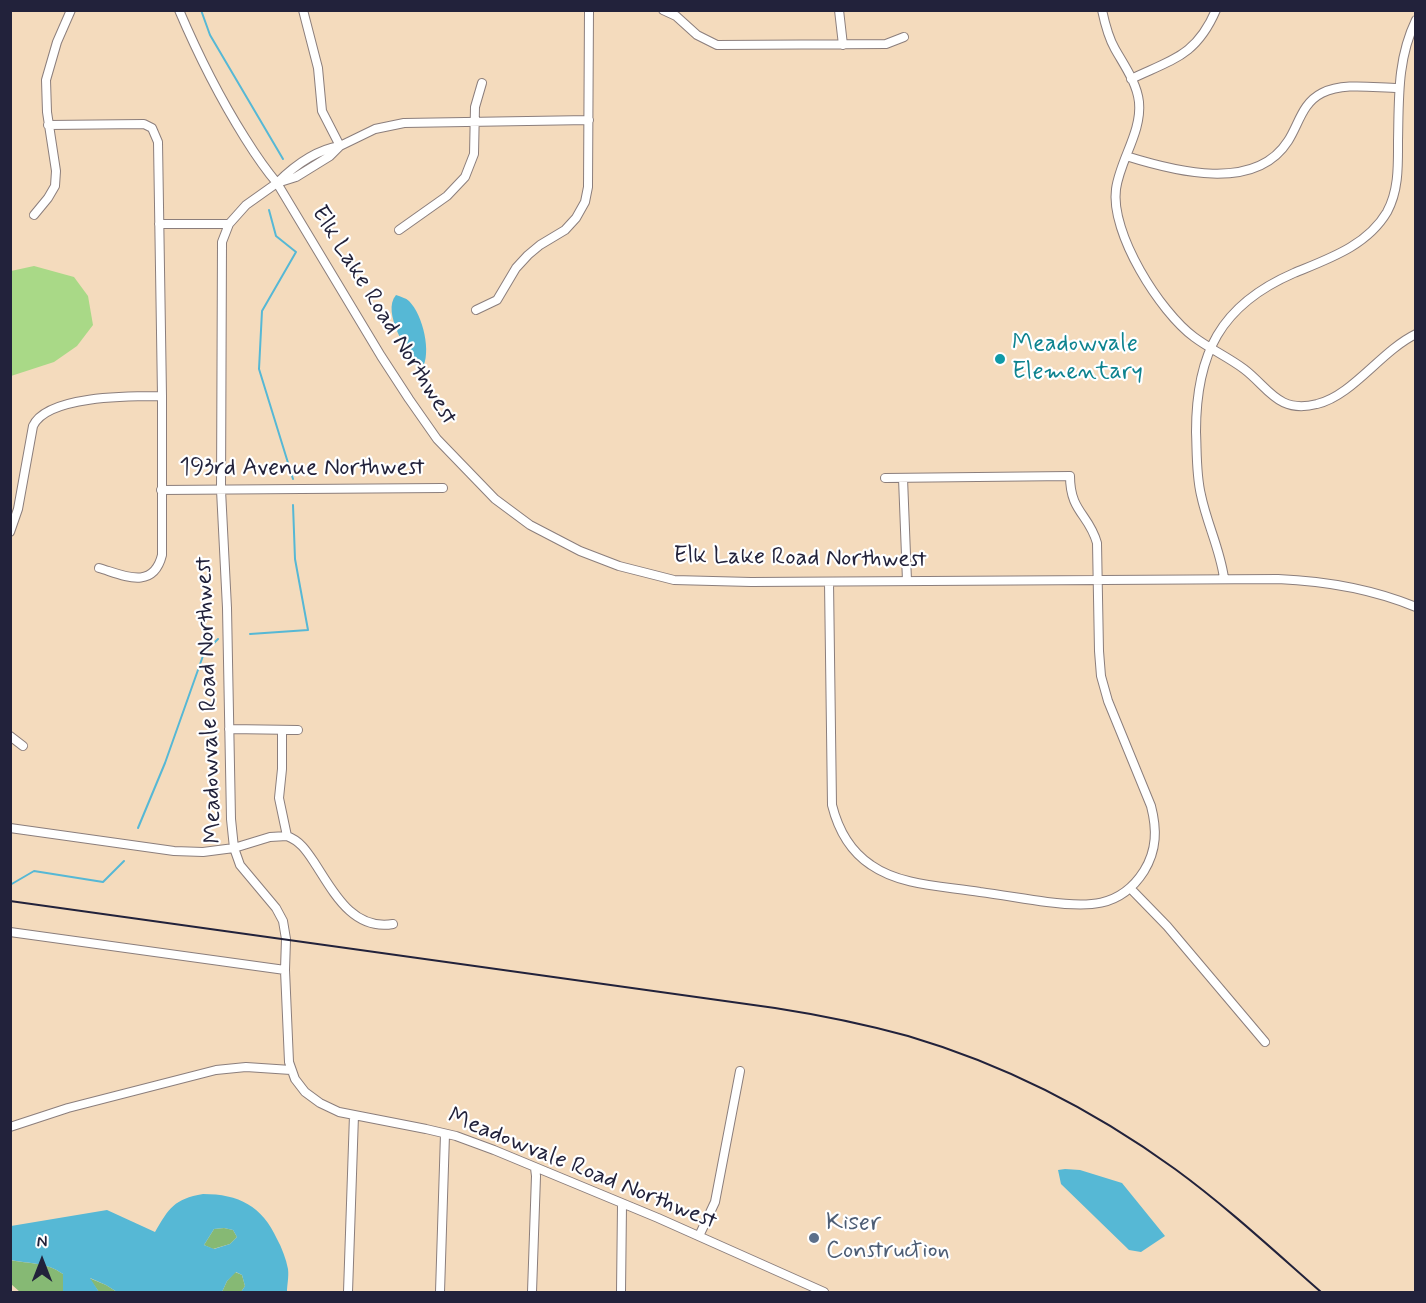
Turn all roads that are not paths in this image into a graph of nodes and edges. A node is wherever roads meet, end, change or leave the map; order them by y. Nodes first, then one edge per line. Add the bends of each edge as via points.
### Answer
1 (71, 10) edge
2 (180, 10) edge
3 (303, 10) edge
4 (589, 10) edge
5 (663, 10) edge
6 (839, 10) edge
7 (1102, 10) edge
8 (1216, 10) edge
9 (678, 14) edge
10 (1416, 20) edge
11 (904, 37) dead end
12 (843, 45) junction
13 (1131, 79) junction
14 (482, 83) dead end
15 (1399, 88) junction
16 (589, 120) junction
17 (474, 122) junction
18 (48, 125) junction
19 (340, 146) junction
20 (1126, 156) junction
21 (277, 183) junction
22 (34, 215) dead end
23 (159, 224) junction
24 (229, 224) junction
25 (399, 230) dead end
26 (476, 310) dead end
27 (1416, 334) edge
28 (1210, 348) junction
29 (162, 396) junction
30 (885, 478) dead end
31 (903, 478) junction
32 (443, 488) dead end
33 (161, 490) junction
34 (221, 490) junction
35 (10, 532) edge
36 (99, 568) dead end
37 (1224, 578) junction
38 (907, 581) junction
39 (1099, 581) junction
40 (829, 582) junction
41 (1416, 607) edge
42 (229, 729) junction
43 (282, 730) junction
44 (298, 730) dead end
45 (10, 736) edge
46 (22, 746) dead end
47 (10, 828) edge
48 (287, 836) junction
49 (234, 848) junction
50 (1130, 888) junction
51 (393, 924) dead end
52 (10, 932) edge
53 (285, 970) junction
54 (1265, 1042) dead end
55 (291, 1070) junction
56 (740, 1071) dead end
57 (354, 1115) junction
58 (10, 1127) edge
59 (446, 1134) junction
60 (535, 1168) junction
61 (622, 1205) junction
62 (699, 1236) junction
63 (824, 1292) edge
64 (348, 1293) edge
65 (440, 1293) edge
66 (532, 1293) edge
67 (621, 1293) edge

1 - 18 street via 46,80
2 - 21 street, Elk Lake Road Northwest via 220,98
3 - 19 street via 318,68 322,111
4 - 16 street
5 - 9 street
6 - 12 street
7 - 13 street via 1110,39
8 - 13 street via 1205,33 1189,50
9 - 12 street via 697,35 717,45
10 - 15 street via 1402,57
11 - 12 street via 886,44
13 - 20 street via 1139,112
14 - 17 street
15 - 20 street via 1347,87 1322,93 1305,108 1277,155 1246,171 1187,171
15 - 28 street via 1396,184 1381,221 1351,248 1259,291 1233,314
16 - 17 street, Meadowvale Road Northwest
16 - 26 street via 588,187 576,218 528,255 497,300
17 - 19 street, Meadowvale Road Northwest via 390,125
17 - 25 street via 474,154 465,177 447,196
18 - 22 street via 56,179 52,192
18 - 23 street via 130,123 152,128 158,141
19 - 21 street, Meadowvale Road Northwest via 296,177
20 - 28 street via 1116,197 1124,233 1157,299 1178,323
21 - 24 street, Meadowvale Road Northwest via 246,205
21 - 40 street, Elk Lake Road Northwest via 381,356 437,439 495,500 530,525 599,559 674,580
23 - 24 street
23 - 29 street
24 - 34 street, Meadowvale Road Northwest via 221,248
27 - 28 street via 1335,396 1309,406 1277,400 1246,370
28 - 37 street via 1197,395 1197,470 1205,516 1220,553
29 - 33 street
29 - 35 street via 104,396 40,416 33,426
30 - 31 street
31 - 38 street
31 - 39 street via 1070,476 1074,503 1097,543
32 - 34 street, 193rd Avenue Northwest
33 - 34 street, 193rd Avenue Northwest
33 - 36 street via 162,555 156,569 137,579
34 - 42 street, Meadowvale Road Northwest
37 - 39 street, Elk Lake Road Northwest
37 - 41 street, Elk Lake Road Northwest via 1318,581
38 - 39 street, Elk Lake Road Northwest
38 - 40 street, Elk Lake Road Northwest
39 - 50 street via 1099,651 1104,689 1155,825 1151,856
40 - 50 street via 832,805 839,828 859,856 898,878 1062,904 1100,904
42 - 43 street
42 - 49 street, Meadowvale Road Northwest
43 - 44 street
43 - 48 street via 279,798
45 - 46 street
47 - 49 street via 174,851
48 - 49 street
48 - 51 street via 303,846 356,917 378,926
49 - 53 street, Meadowvale Road Northwest via 244,872 283,921
50 - 54 street
52 - 53 street
53 - 55 street, Meadowvale Road Northwest
55 - 57 street, Meadowvale Road Northwest via 299,1085 320,1103
55 - 58 street via 216,1070
56 - 62 street via 715,1202
57 - 59 street, Meadowvale Road Northwest
57 - 64 street
59 - 60 street, Meadowvale Road Northwest
59 - 65 street
60 - 61 street, Meadowvale Road Northwest
60 - 66 street
61 - 62 street, Meadowvale Road Northwest
61 - 67 street
62 - 63 street, Meadowvale Road Northwest

